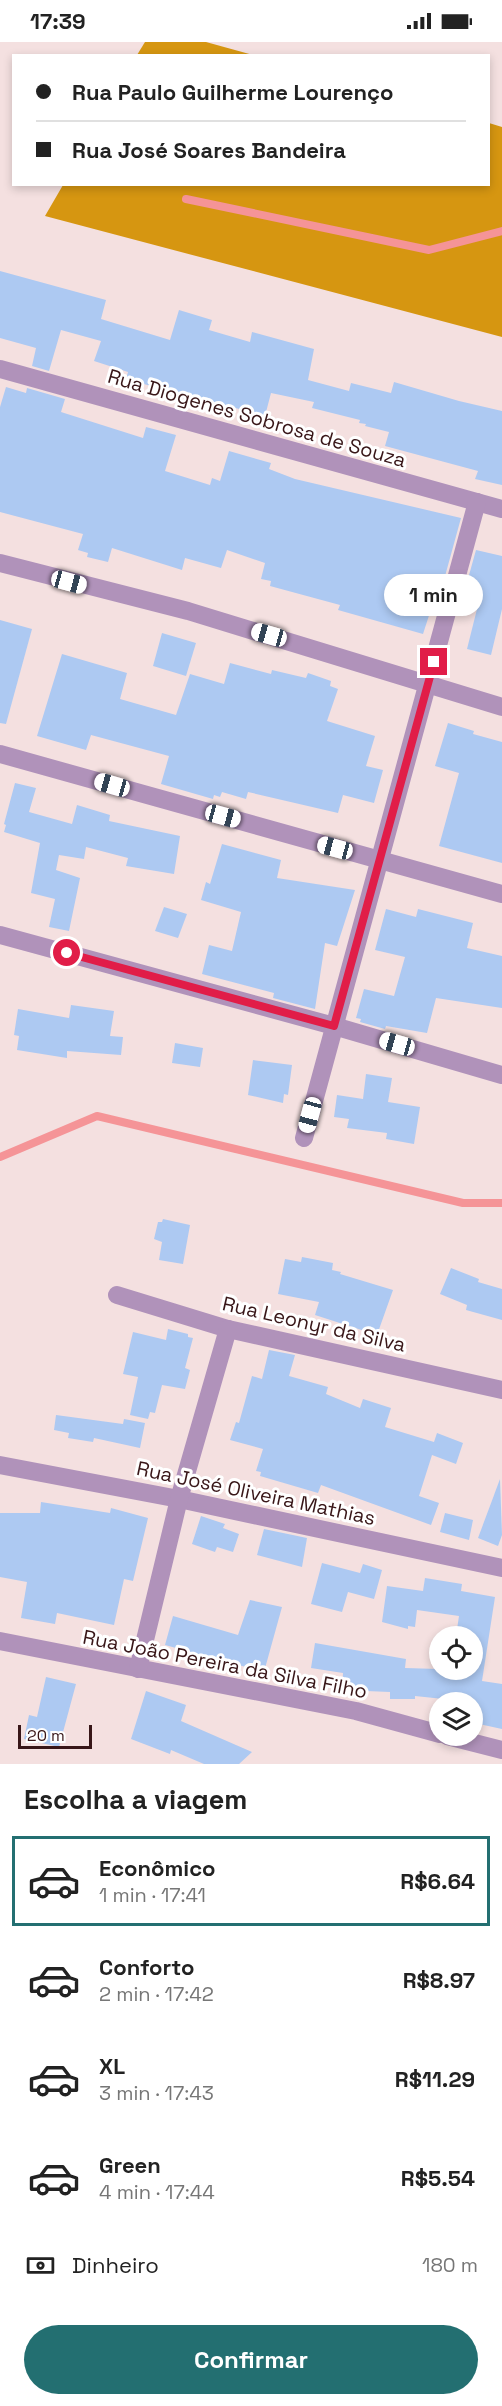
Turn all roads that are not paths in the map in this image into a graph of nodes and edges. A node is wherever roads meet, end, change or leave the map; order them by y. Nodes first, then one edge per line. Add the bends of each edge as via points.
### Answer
1 (0, 369) edge
2 (477, 502) junction
3 (502, 509) edge
4 (0, 563) edge
5 (428, 685) junction
6 (502, 707) edge
7 (0, 754) edge
8 (380, 860) junction
9 (502, 894) edge
10 (0, 935) edge
11 (334, 1026) junction
12 (502, 1076) edge
13 (304, 1138) dead end
14 (117, 1295) dead end
15 (228, 1329) junction
16 (502, 1390) edge
17 (0, 1465) edge
18 (179, 1498) junction
19 (502, 1568) edge
20 (0, 1641) edge
21 (138, 1669) junction
22 (429, 1731) edge
23 (483, 1745) edge
24 (502, 1750) edge

1 - 2 street, Rua Diogenes Sobrosa de Souza
2 - 3 street, Rua Diogenes Sobrosa de Souza
2 - 5 street
4 - 5 street via 198,614
5 - 6 street
5 - 8 street
7 - 8 street
8 - 9 street
8 - 11 street
10 - 11 street
11 - 12 street
11 - 13 street
14 - 15 street, Rua Leonyr da Silva
15 - 16 street, Rua Leonyr da Silva
15 - 18 street
17 - 18 street, Rua José Oliveira Mathias
18 - 19 street, Rua José Oliveira Mathias
18 - 21 street
20 - 21 street, Rua João Pereira da Silva Filho
21 - 22 street, Rua João Pereira da Silva Filho via 356,1711
23 - 24 street

